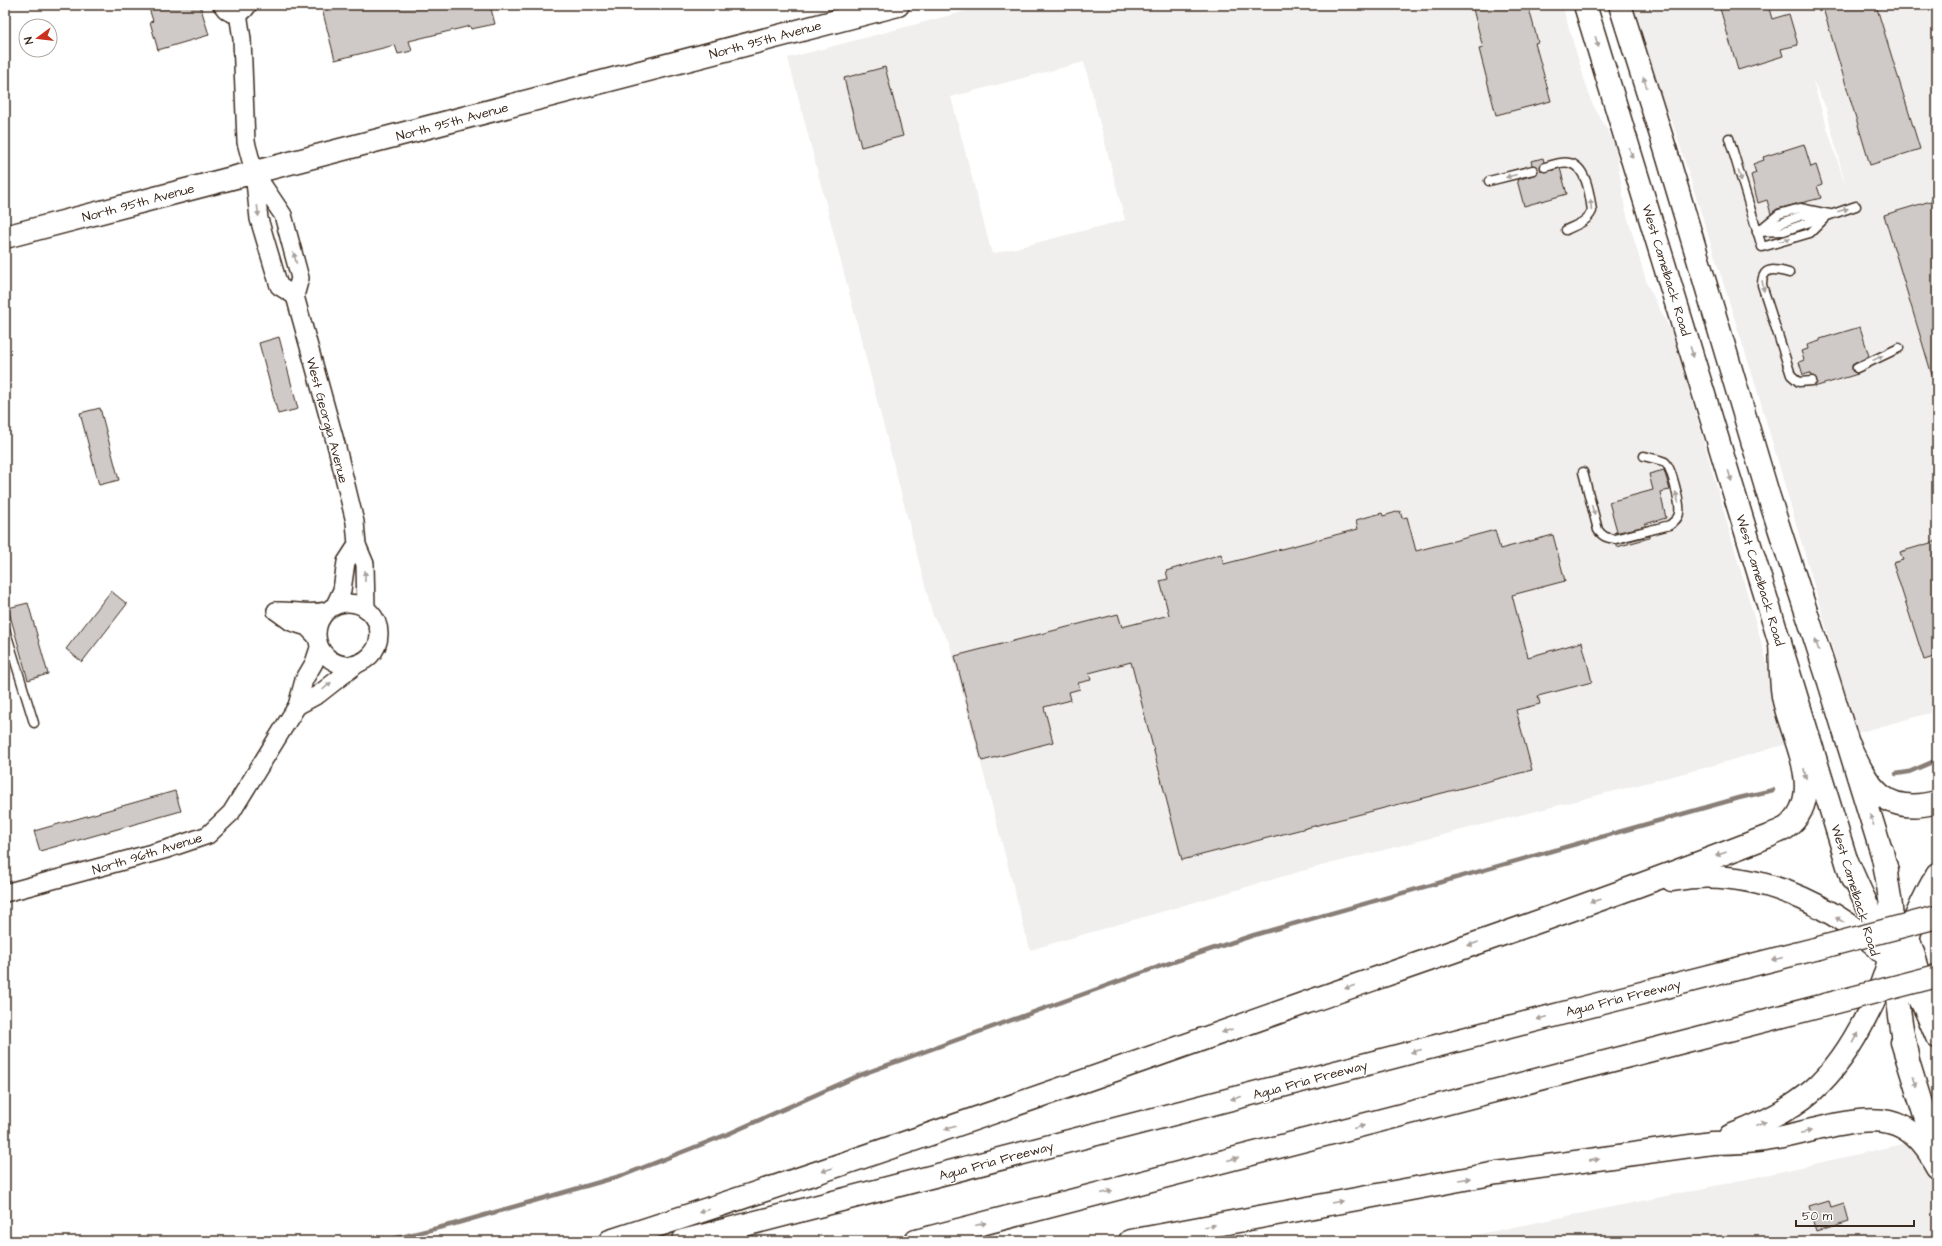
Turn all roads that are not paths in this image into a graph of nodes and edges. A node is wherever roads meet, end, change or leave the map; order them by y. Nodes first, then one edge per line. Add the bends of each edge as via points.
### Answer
1 (222, 5) edge
2 (898, 5) edge
3 (1585, 5) edge
4 (1620, 5) edge
5 (243, 9) edge
6 (1729, 138) dead end
7 (1665, 148) junction
8 (1545, 166) dead end
9 (1533, 170) dead end
10 (254, 172) junction
11 (1489, 182) dead end
12 (1856, 206) dead end
13 (1829, 214) junction
14 (1566, 230) dead end
15 (1757, 232) junction
16 (5, 237) edge
17 (1789, 273) dead end
18 (295, 296) junction
19 (1676, 301) junction
20 (1899, 348) dead end
21 (1857, 368) dead end
22 (1812, 381) dead end
23 (1644, 456) dead end
24 (1582, 472) dead end
25 (1778, 521) junction
26 (357, 545) junction
27 (330, 608) junction
28 (366, 608) junction
29 (5, 629) edge
30 (1780, 641) junction
31 (318, 642) junction
32 (356, 665) junction
33 (297, 706) junction
34 (34, 723) dead end
35 (1849, 745) junction
36 (1937, 802) edge
37 (1937, 874) edge
38 (1632, 888) junction
39 (5, 893) edge
40 (1937, 917) edge
41 (1900, 959) edge
42 (1937, 986) edge
43 (1937, 1032) edge
44 (1937, 1037) edge
45 (1712, 1143) junction
46 (1937, 1155) edge
47 (1937, 1166) edge
48 (610, 1241) edge
49 (682, 1241) edge
50 (916, 1241) edge
51 (1130, 1241) edge

1 - 5 street via 228,12
2 - 10 main road, North 95th Avenue
3 -> 19 main road, West Camelback Road
7 -> 4 main road
5 - 10 street, West Georgia Avenue via 246,142
6 -> 15 lane
7 - 19 main road via 1666,194 1688,276
7 - 25 main road
14 -> 8 lane via 1583,222 1592,211 1584,175 1577,166 1570,163
9 -> 11 lane
10 - 16 main road, North 95th Avenue
18 -> 10 street, West Georgia Avenue via 300,278 283,215
10 -> 18 street, West Georgia Avenue via 259,219 279,286
13 -> 12 lane
13 - 15 lane via 1784,231
13 - 15 lane via 1800,208 1778,214
15 -> 13 lane via 1762,247 1810,233
17 -> 22 lane via 1771,270 1765,273 1762,285 1791,375 1799,382
18 - 26 street, West Georgia Avenue via 337,448 355,522
19 - 25 main road via 1693,315 1706,331 1745,463
19 -> 30 main road, West Camelback Road
21 -> 20 lane
24 -> 23 lane via 1598,530 1608,538 1615,539 1670,525 1680,513 1670,468 1665,463
35 -> 25 main road
26 - 27 street via 346,562 342,590
28 -> 26 street, West Georgia Avenue via 365,564
27 - 28 street via 346,602
27 - 31 street via 319,619
27 - 31 street via 313,614 292,610 276,611 291,622 307,627
28 - 32 street via 378,625 379,635 373,654
29 - 34 lane
30 -> 38 main road via 1783,696 1806,776 1804,801 1796,817 1785,828 1769,836
30 - 41 main road, West Camelback Road via 1847,861 1868,906
31 - 32 street via 328,659 336,664
31 - 33 street, North 96th Avenue via 314,663 304,680
33 -> 32 street, North 96th Avenue via 319,694
33 - 39 street, North 96th Avenue via 230,813 208,835 167,849
35 - 36 main road via 1863,774 1890,802 1905,806 1922,806
41 -> 35 main road via 1882,851
37 - 41 main road via 1919,906
41 -> 38 main road via 1821,908 1757,882 1715,876 1684,878
38 -> 48 main road via 987,1116 774,1189
40 -> 49 main road, Agua Fria Freeway, bridge
41 - 42 main road
41 - 43 main road
41 - 44 main road
45 -> 41 main road via 1778,1116 1822,1084 1851,1047
41 -> 46 main road via 1898,994 1908,1060
50 -> 41 main road, bridge via 1829,1004
45 -> 47 main road via 1744,1143 1866,1120 1879,1120 1902,1127 1915,1137
51 -> 45 main road via 1497,1174

